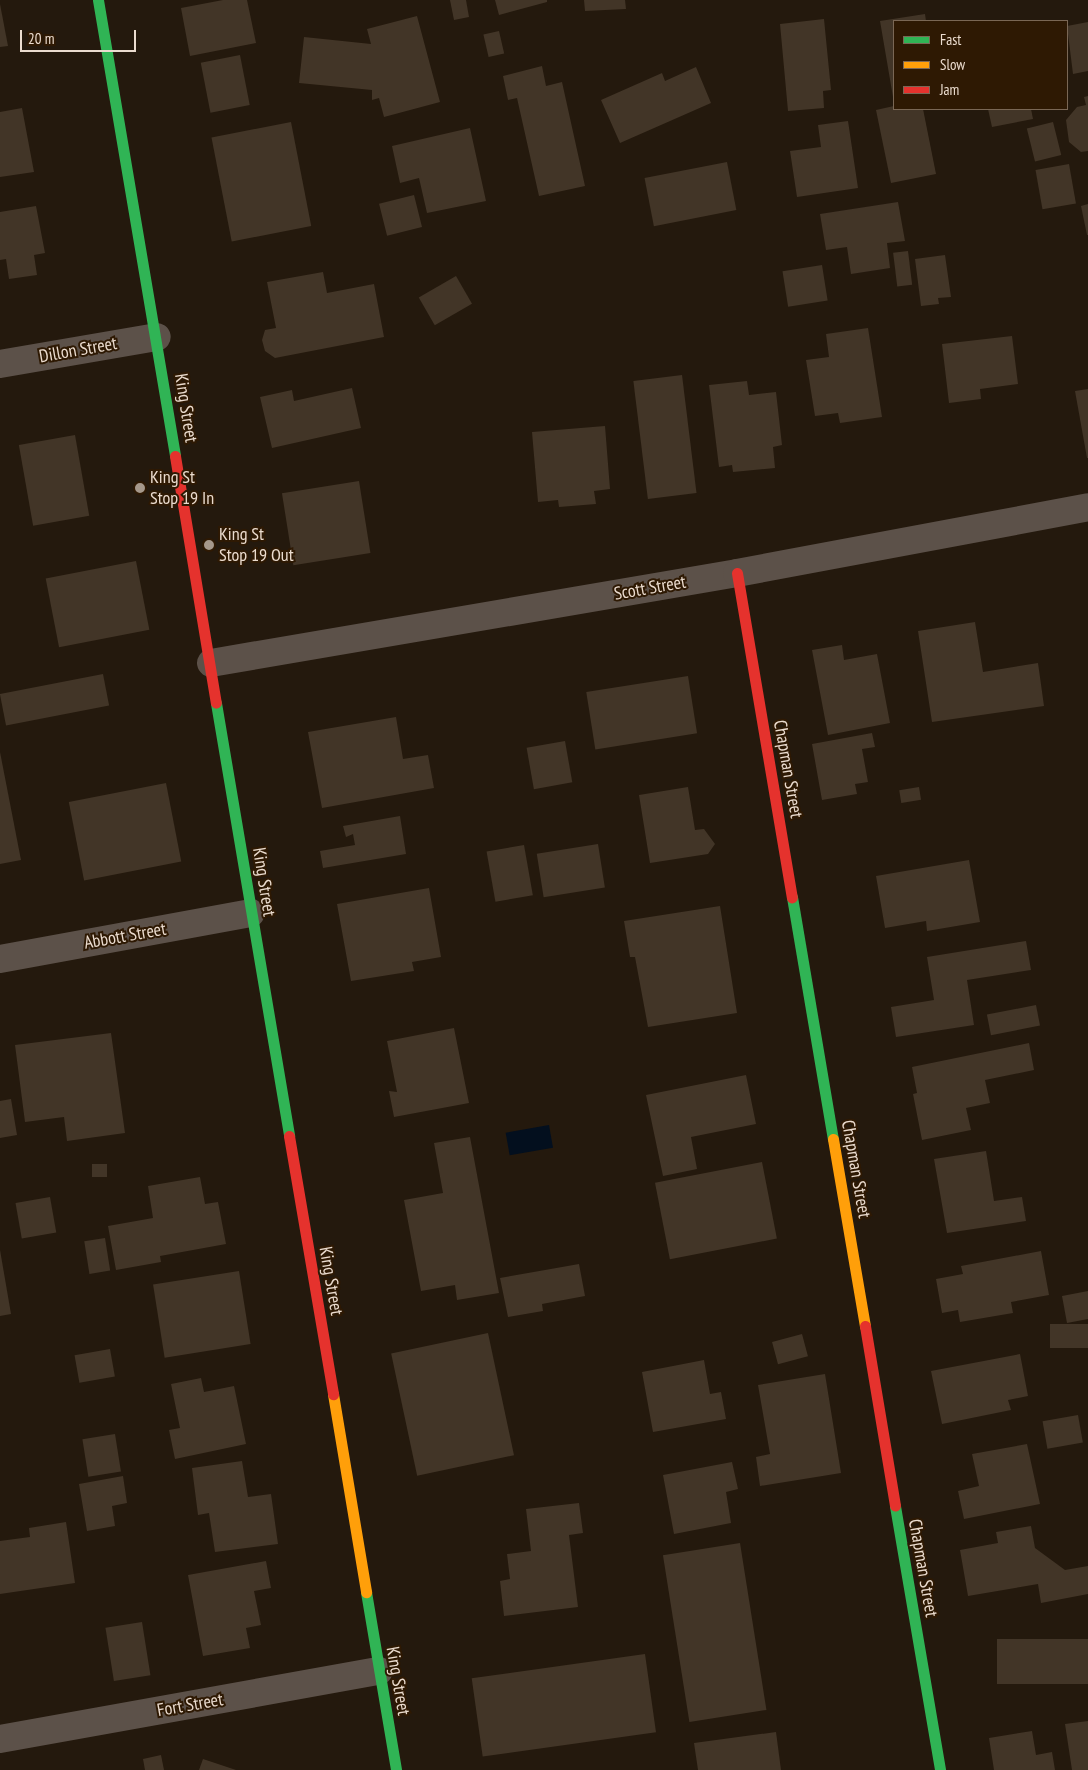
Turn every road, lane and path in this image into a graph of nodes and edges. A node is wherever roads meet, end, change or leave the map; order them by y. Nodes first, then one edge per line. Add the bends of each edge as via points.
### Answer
1 (98, 0) edge
2 (157, 337) junction
3 (0, 364) edge
4 (1088, 507) edge
5 (737, 573) junction
6 (211, 663) junction
7 (251, 913) junction
8 (0, 959) edge
9 (379, 1671) junction
10 (0, 1739) edge
11 (396, 1770) edge
12 (940, 1770) edge

1 - 2 street, King Street
2 - 3 street, Dillon Street
2 - 6 street, King Street
4 - 5 street, Scott Street
5 - 6 street, Scott Street
5 - 12 street, Chapman Street
6 - 7 street, King Street
7 - 8 street, Abbott Street
7 - 9 street, King Street
9 - 10 street, Fort Street
9 - 11 street, King Street

